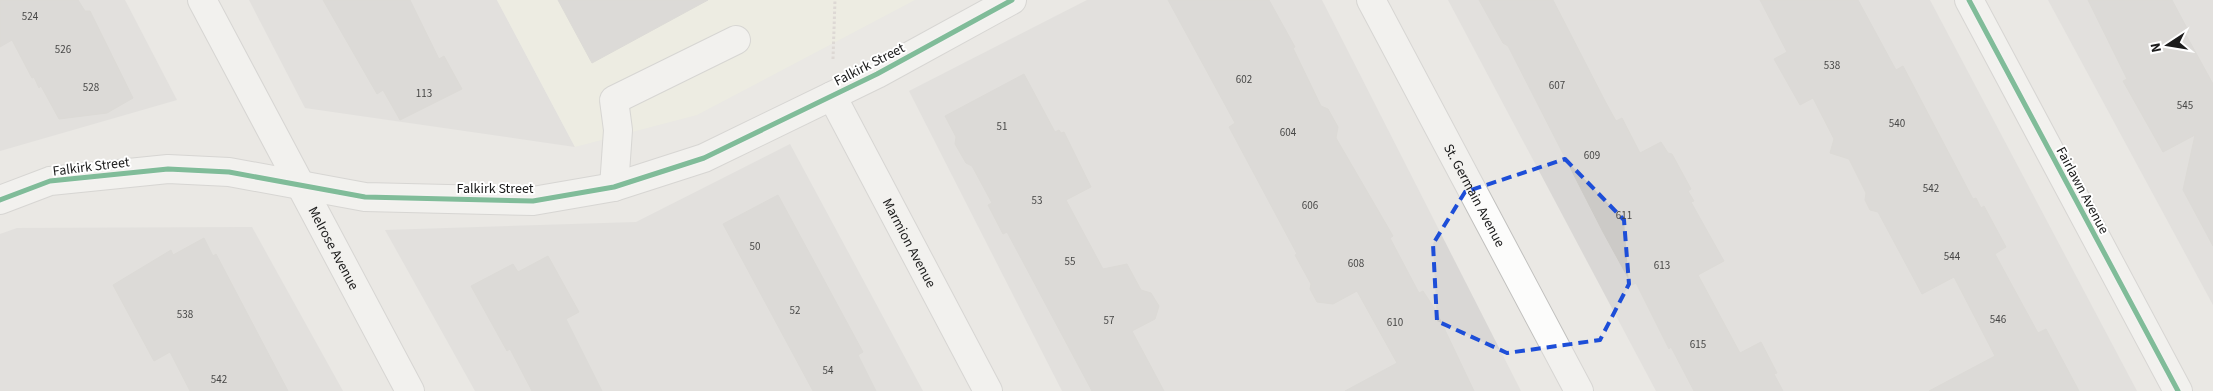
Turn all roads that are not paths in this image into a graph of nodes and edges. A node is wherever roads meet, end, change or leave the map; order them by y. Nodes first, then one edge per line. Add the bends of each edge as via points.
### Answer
1 (202, 0) edge
2 (1012, 0) edge
3 (1371, 0) edge
4 (1969, 0) edge
5 (736, 40) dead end
6 (838, 93) junction
7 (299, 184) junction
8 (614, 187) junction
9 (0, 200) edge
10 (410, 391) edge
11 (988, 391) edge
12 (1579, 391) edge
13 (2178, 391) edge

1 - 7 street, Melrose Avenue
2 - 6 street, Falkirk Street
3 - 12 street, St. Germain Avenue
4 - 13 street, Fairlawn Avenue
5 - 8 street via 614,100 618,130
6 - 8 street, Falkirk Street via 704,158
6 - 11 street, Marmion Avenue
7 - 8 street, Falkirk Street via 365,197 533,201
7 - 9 street, Falkirk Street via 229,172 168,169 50,182
7 - 10 street, Melrose Avenue

